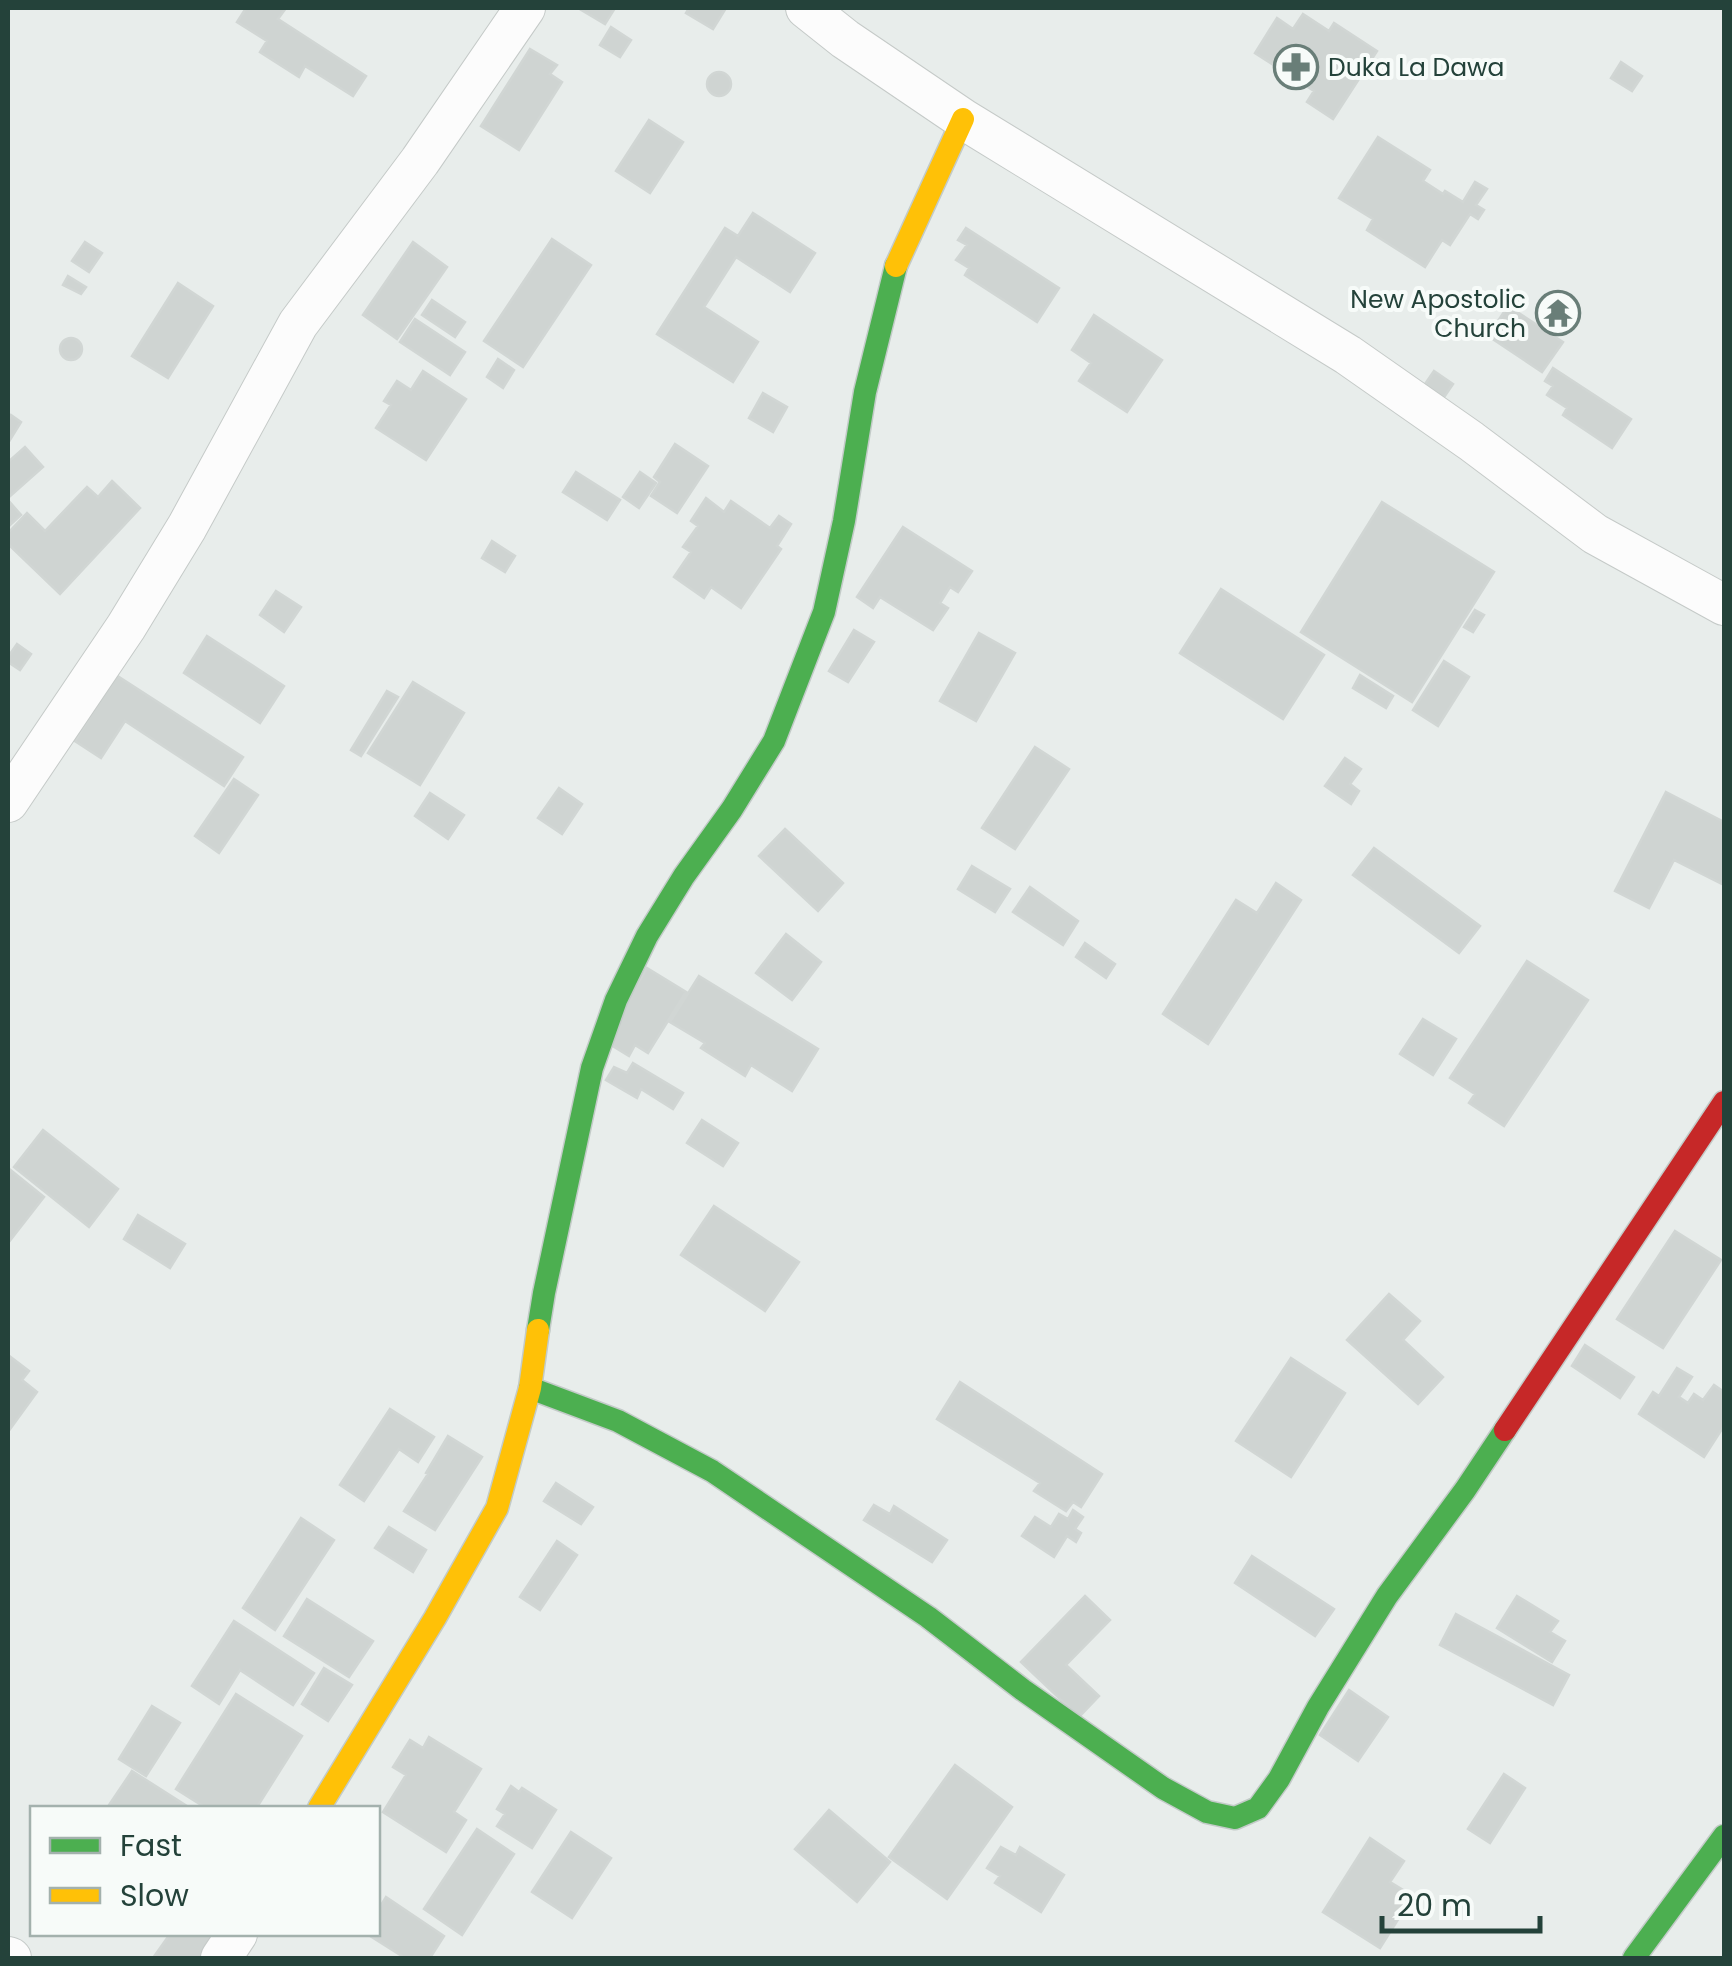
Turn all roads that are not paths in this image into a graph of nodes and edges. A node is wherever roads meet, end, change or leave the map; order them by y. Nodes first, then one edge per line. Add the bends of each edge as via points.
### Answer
1 (526, 8) edge
2 (806, 8) edge
3 (963, 119) junction
4 (1722, 598) edge
5 (8, 802) edge
6 (1724, 1102) edge
7 (530, 1388) junction
8 (320, 1806) edge
9 (1724, 1836) edge
10 (236, 1936) edge
11 (221, 1958) edge
12 (1634, 1958) edge

1 - 5 street via 298,324 187,526
2 - 3 street
3 - 4 street via 1348,355 1594,534
3 - 7 main road via 897,264 865,392 824,612 796,686 774,741 647,936 592,1068
6 - 7 main road via 1387,1596 1278,1779 1258,1808 1236,1818 1207,1812 1163,1788 928,1616 712,1471 618,1421
7 - 8 main road via 496,1508
9 - 12 main road
10 - 11 street

